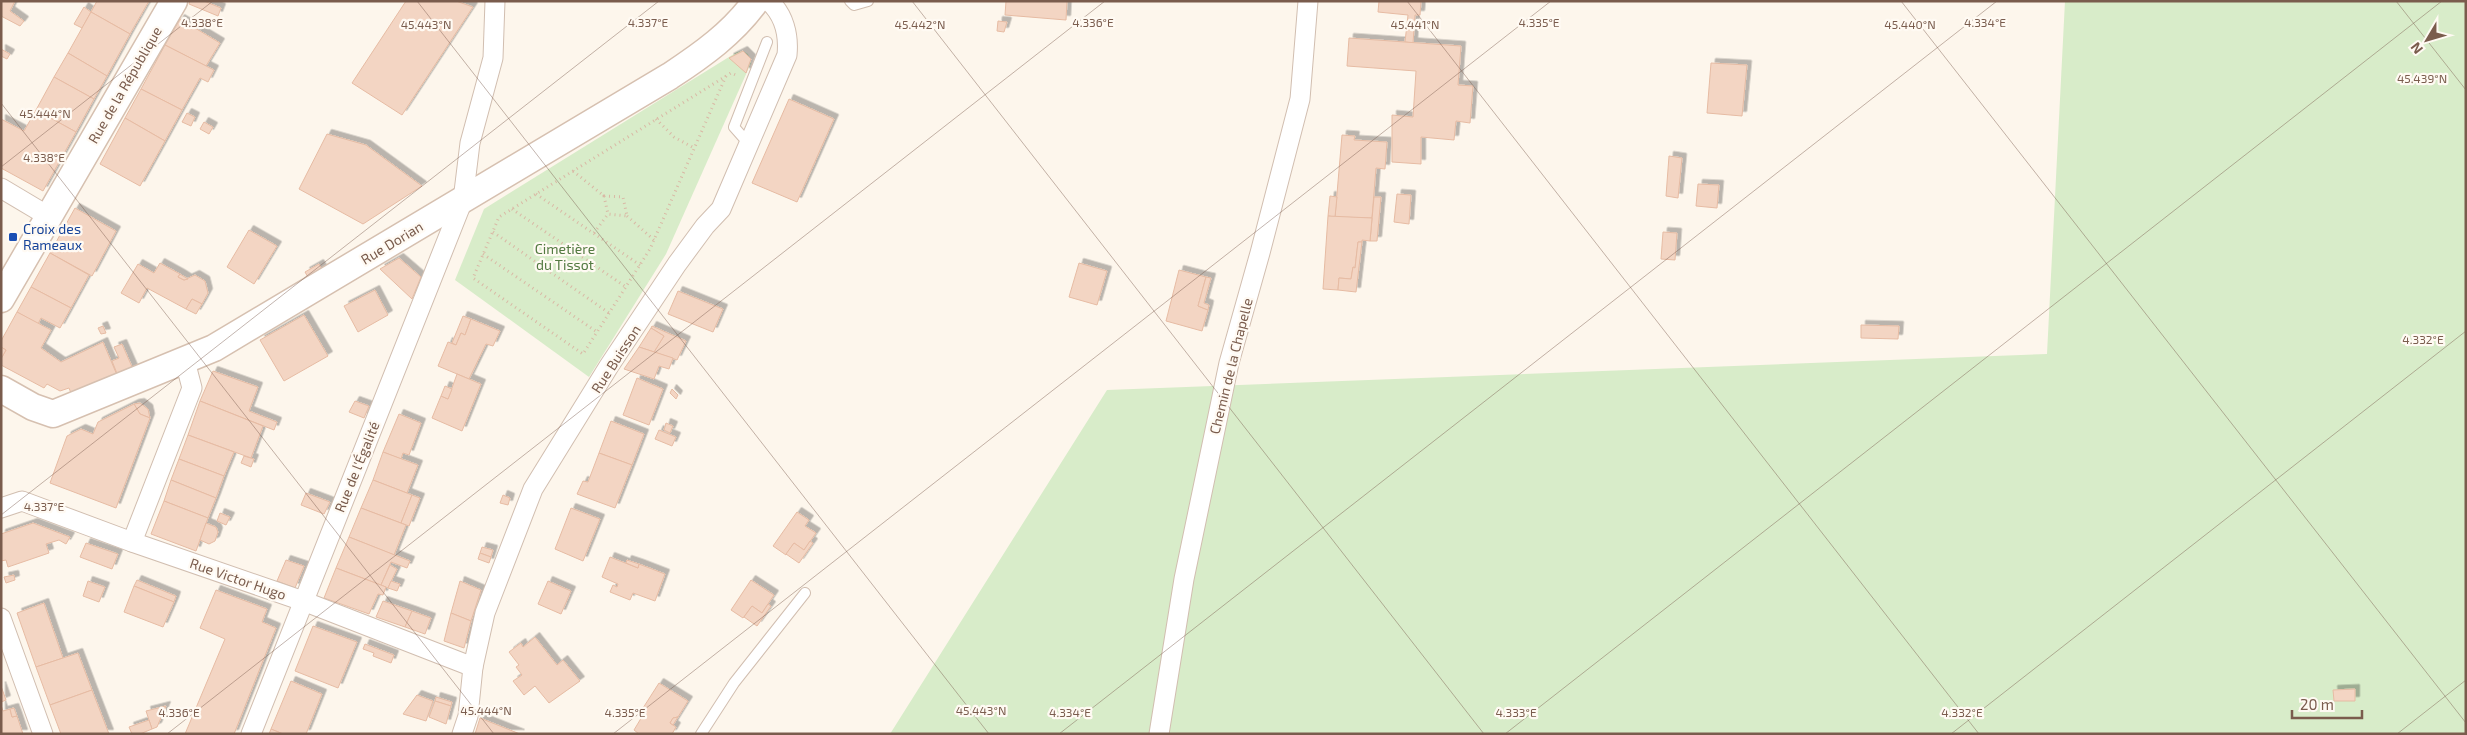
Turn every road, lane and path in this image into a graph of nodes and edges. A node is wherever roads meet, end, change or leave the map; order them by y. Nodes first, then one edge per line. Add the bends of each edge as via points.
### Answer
1 (174, 1) edge
2 (494, 1) edge
3 (756, 1) edge
4 (768, 1) edge
5 (850, 1) edge
6 (868, 1) edge
7 (1308, 1) edge
8 (767, 42) dead end
9 (731, 72) dead end
10 (726, 76) junction
11 (656, 119) junction
12 (750, 144) junction
13 (694, 148) junction
14 (573, 171) junction
15 (1, 188) edge
16 (536, 194) junction
17 (604, 196) junction
18 (463, 200) junction
19 (512, 209) junction
20 (608, 214) junction
21 (48, 216) junction
22 (627, 216) junction
23 (492, 232) junction
24 (594, 233) junction
25 (654, 240) junction
26 (483, 254) junction
27 (640, 265) junction
28 (626, 287) junction
29 (1, 299) edge
30 (609, 313) junction
31 (597, 332) junction
32 (185, 361) junction
33 (1, 389) edge
34 (1, 508) edge
35 (132, 542) junction
36 (805, 593) dead end
37 (303, 601) junction
38 (1, 618) edge
39 (473, 668) junction
40 (43, 734) edge
41 (251, 734) edge
42 (462, 734) edge
43 (701, 734) edge
44 (1159, 734) edge

1 - 21 main road, Rue de la République
2 - 18 street, Rue de l'Égalité via 493,58 470,143
3 - 18 main road, Rue Dorian via 731,31 704,53
4 - 12 street, Rue Buisson via 783,21 789,39 787,55
5 - 6 lane via 854,5
7 - 44 street, Chemin de la Chapelle via 1300,98 1229,363 1184,580
8 - 12 lane via 734,127
9 - 10 path
10 - 11 path
10 - 13 path
11 - 13 path via 674,136
11 - 14 path
12 - 39 street, Rue Buisson via 721,209 704,226 609,366 533,489 485,613
13 - 25 path
14 - 16 path
14 - 17 path
15 - 21 street
16 - 19 path
16 - 24 path
17 - 20 path
17 - 22 path via 623,197
18 - 32 main road, Rue Dorian via 214,348
18 - 37 street, Rue de l'Égalité
19 - 23 path via 499,217
19 - 28 path
20 - 22 path
20 - 24 path
21 - 29 main road, Rue de la République
22 - 25 path
23 - 26 path
23 - 30 path
24 - 27 path
25 - 27 path
26 - 31 path
26 - 31 path via 473,278 583,354
27 - 28 path
28 - 30 path
30 - 31 path
32 - 33 main road, Rue Dorian via 53,414 32,407
32 - 35 street via 192,388
34 - 35 street, Rue Victor Hugo via 22,501
35 - 37 street, Rue Victor Hugo
36 - 43 lane via 734,683
37 - 39 street, Rue Victor Hugo
37 - 41 street, Rue de l'Égalité
38 - 40 street
39 - 42 street, Rue Buisson via 468,716

